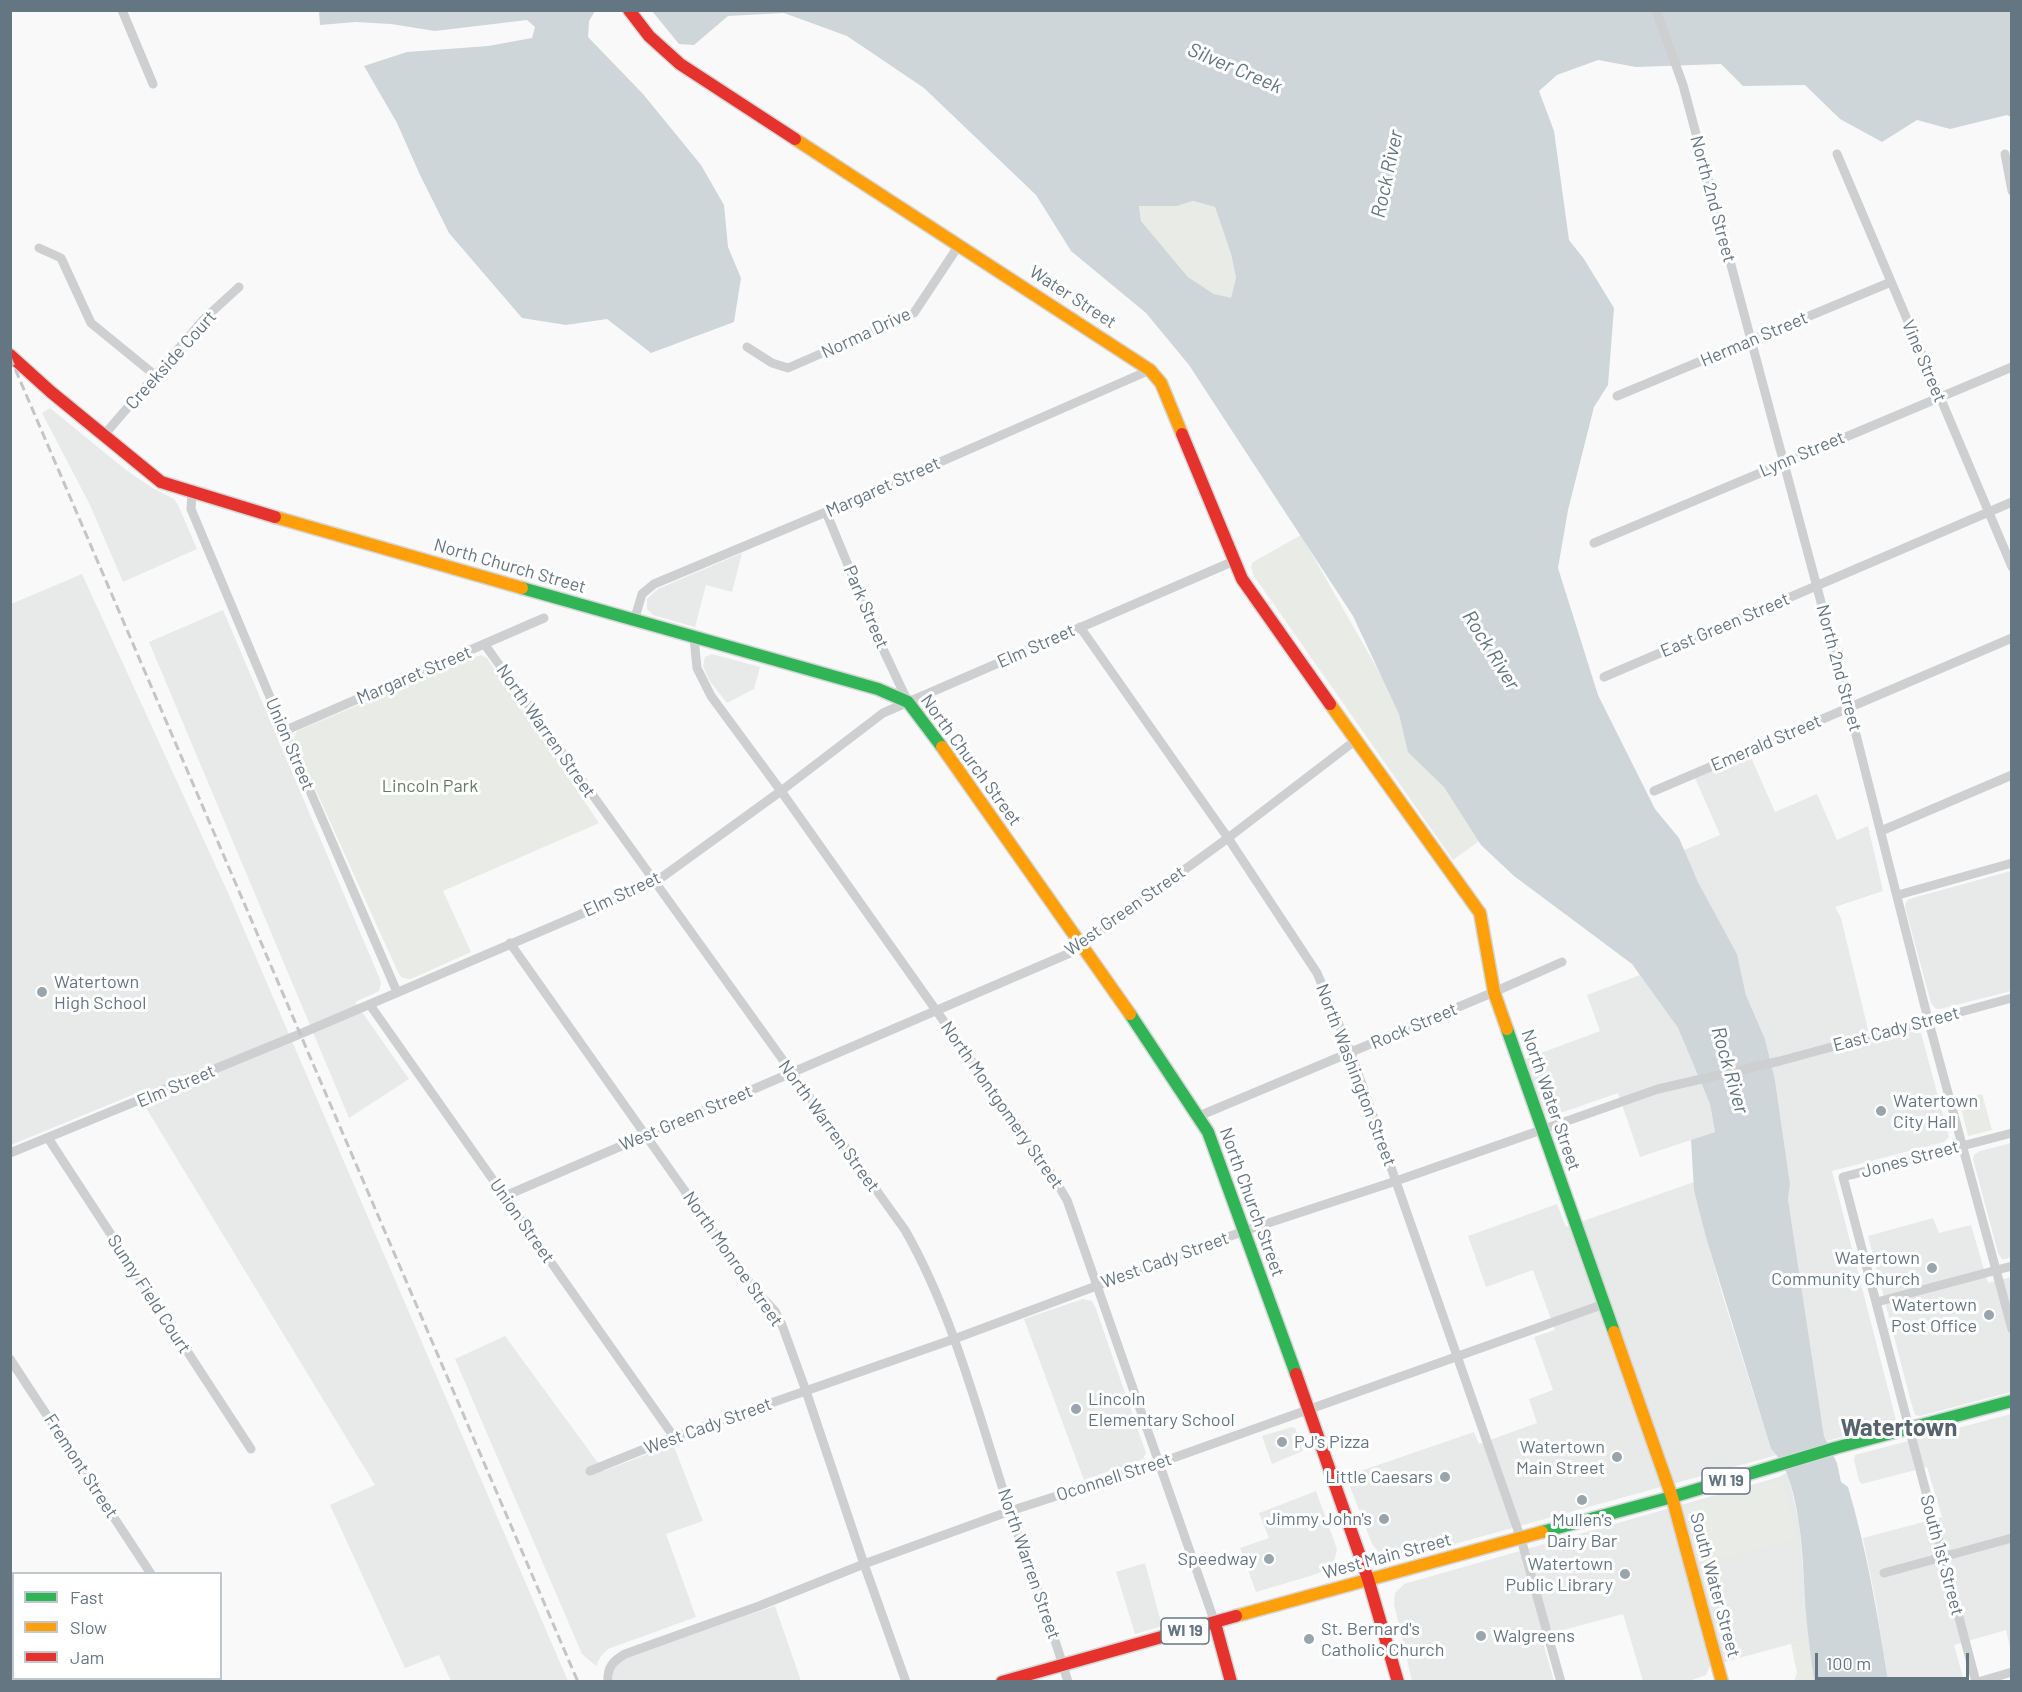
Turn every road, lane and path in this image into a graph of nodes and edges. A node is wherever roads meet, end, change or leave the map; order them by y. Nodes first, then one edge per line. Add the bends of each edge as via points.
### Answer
1 (122, 10) edge
2 (629, 10) edge
3 (1656, 10) edge
4 (153, 84) dead end
5 (1837, 154) dead end
6 (2005, 154) dead end
7 (2012, 191) edge
8 (959, 245) junction
9 (39, 248) dead end
10 (1891, 282) junction
11 (239, 287) dead end
12 (1750, 340) junction
13 (747, 347) dead end
14 (10, 356) edge
15 (2012, 367) edge
16 (1150, 370) junction
17 (156, 376) junction
18 (1617, 396) dead end
19 (1939, 397) junction
20 (104, 435) junction
21 (1784, 461) junction
22 (192, 493) junction
23 (2012, 502) edge
24 (826, 512) junction
25 (1988, 512) junction
26 (1594, 543) dead end
27 (1234, 561) junction
28 (2012, 567) edge
29 (1817, 585) junction
30 (544, 618) dead end
31 (634, 621) junction
32 (1080, 627) junction
33 (694, 638) junction
34 (2012, 639) edge
35 (485, 645) junction
36 (1604, 677) dead end
37 (908, 702) junction
38 (1849, 707) junction
39 (284, 731) junction
40 (1356, 740) junction
41 (2012, 775) edge
42 (781, 791) junction
43 (1654, 791) dead end
44 (1881, 831) junction
45 (1228, 838) junction
46 (2012, 863) edge
47 (654, 883) junction
48 (1898, 895) junction
49 (510, 943) junction
50 (1081, 945) junction
51 (1562, 962) dead end
52 (397, 992) junction
53 (1494, 992) junction
54 (2012, 998) edge
55 (370, 1005) junction
56 (935, 1010) junction
57 (1928, 1019) junction
58 (1351, 1053) junction
59 (1780, 1060) joint
60 (790, 1073) junction
61 (1199, 1116) junction
62 (1542, 1129) junction
63 (2012, 1133) edge
64 (646, 1135) junction
65 (48, 1138) junction
66 (1961, 1146) junction
67 (10, 1153) edge
68 (1843, 1177) joint
69 (1396, 1181) junction
70 (505, 1196) junction
71 (1244, 1231) junction
72 (2012, 1266) edge
73 (1996, 1270) junction
74 (1095, 1285) junction
75 (1877, 1302) junction
76 (1604, 1304) junction
77 (2012, 1329) edge
78 (954, 1339) junction
79 (1457, 1357) junction
80 (10, 1359) edge
81 (806, 1391) junction
82 (2012, 1401) edge
83 (1308, 1409) junction
84 (1908, 1429) junction
85 (674, 1437) junction
86 (251, 1449) dead end
87 (1159, 1463) junction
88 (590, 1471) dead end
89 (1672, 1497) junction
90 (1010, 1511) junction
91 (2012, 1538) edge
92 (1521, 1539) junction
93 (1943, 1557) junction
94 (864, 1564) junction
95 (150, 1572) edge
96 (1884, 1573) dead end
97 (1368, 1579) junction
98 (1215, 1623) junction
99 (1063, 1665) junction
100 (2012, 1672) edge
101 (1719, 1681) edge
102 (608, 1682) edge
103 (906, 1682) edge
104 (1002, 1682) edge
105 (1068, 1682) edge
106 (1231, 1682) edge
107 (1398, 1682) edge
108 (1561, 1682) edge
109 (1977, 1682) edge

1 - 4 street
2 - 8 main road, Water Street via 656,43 680,64
3 - 12 street, North 2nd Street via 1679,73
5 - 10 street, Vine Street
6 - 7 street
8 - 13 street, Norma Drive via 914,313 788,368
8 - 16 main road, Water Street
9 - 17 street via 61,258 91,323
10 - 12 street, Herman Street
10 - 19 street, Vine Street
11 - 17 street, Creekside Court via 204,319
12 - 18 street, Herman Street
12 - 21 street, North 2nd Street
14 - 20 main road, North Church Street
15 - 19 street, Lynn Street
16 - 24 street, Margaret Street
16 - 27 main road, Water Street via 1167,394
17 - 20 street, Creekside Court
19 - 21 street, Lynn Street
19 - 25 street, Vine Street
20 - 22 main road, North Church Street via 161,482
21 - 26 street, Lynn Street
21 - 29 street, North 2nd Street
22 - 31 main road, North Church Street
22 - 39 street, Union Street via 191,509
23 - 25 street, East Green Street
24 - 31 street, Margaret Street via 654,584 642,594
24 - 37 street, Park Street
25 - 28 street, Vine Street
25 - 29 street, East Green Street
27 - 32 street, Elm Street
27 - 40 main road, Water Street via 1242,579
29 - 36 street, East Green Street
29 - 38 street, North 2nd Street
30 - 35 street, Margaret Street
31 - 33 main road, North Church Street
32 - 37 street, Elm Street
32 - 45 street, North Washington Street
33 - 37 main road, North Church Street via 878,689
33 - 42 street, North Montgomery Street via 694,658 704,685
34 - 38 street, Emerald Street
35 - 39 street, Margaret Street
35 - 47 street, North Warren Street
37 - 42 street, Elm Street via 883,713
37 - 50 main road, North Church Street
38 - 43 street, Emerald Street
38 - 44 street, North 2nd Street
39 - 52 street, Union Street
40 - 45 street, West Green Street
40 - 53 main road, North Water Street via 1480,913
41 - 44 street
42 - 47 street, Elm Street
42 - 56 street, North Montgomery Street
44 - 48 street, North 2nd Street
45 - 50 street, West Green Street
45 - 58 street, North Washington Street via 1317,973
46 - 48 street
47 - 49 street, Elm Street
47 - 60 street, North Warren Street
48 - 57 street, North 2nd Street
49 - 52 street, Elm Street
49 - 64 street, North Monroe Street
50 - 56 street, West Green Street
50 - 61 main road, North Church Street
51 - 53 street, Rock Street
52 - 55 street, Elm Street
53 - 58 street, Rock Street
53 - 62 main road, North Water Street
54 - 57 street, East Cady Street
55 - 65 street, Elm Street
55 - 70 street, Union Street
56 - 60 street, West Green Street
56 - 74 street, North Montgomery Street via 1063,1192
57 - 59 street, East Cady Street
57 - 66 street, North 2nd Street
58 - 61 street, Rock Street
58 - 69 street, North Washington Street
59 - 62 street, West Cady Street via 1658,1089
60 - 64 street, West Green Street
60 - 78 street, North Warren Street via 905,1230 924,1263
61 - 71 main road, North Church Street via 1214,1146
62 - 69 street, West Cady Street
62 - 76 main road, North Water Street
63 - 66 street, Jones Street
64 - 70 street, West Green Street
64 - 81 street, North Monroe Street via 754,1290 775,1311
65 - 67 street, Elm Street
65 - 86 street, Sunny Field Court
66 - 68 street, Jones Street
66 - 73 street, North 2nd Street
68 - 75 street, South 1st Street
69 - 71 street, West Cady Street
69 - 79 street, North Washington Street
70 - 85 street, Union Street
71 - 74 street, West Cady Street
71 - 83 main road, North Church Street
72 - 73 street
73 - 75 street
73 - 77 street, North 2nd Street
74 - 78 street, West Cady Street
74 - 87 street, North Montgomery Street
75 - 84 street, South 1st Street
76 - 79 street, Oconnell Street
76 - 89 main road, North Water Street
78 - 81 street, West Cady Street
78 - 90 street, North Warren Street
79 - 83 street, Oconnell Street
79 - 92 street, North Washington Street
80 - 95 street, Fremont Street
81 - 85 street, West Cady Street
81 - 94 street, North Monroe Street
82 - 84 main road, WI 19
83 - 87 street, Oconnell Street
83 - 97 main road, North Church Street
84 - 89 main road, West Main Street / WI 19
84 - 93 street, South 1st Street
85 - 88 street, West Cady Street
87 - 90 street, Oconnell Street
87 - 98 street, North Montgomery Street
89 - 92 main road, West Main Street / WI 19
89 - 101 main road, South Water Street
90 - 94 street, Oconnell Street
90 - 99 street, North Warren Street
91 - 93 street
92 - 97 main road, West Main Street / WI 19
92 - 108 street, North Washington Street
93 - 96 street
93 - 109 street, South 1st Street
94 - 102 street, Oconnell Street via 625,1654 611,1664
94 - 103 street, North Monroe Street
97 - 98 main road, West Main Street / WI 19
97 - 107 main road, North Church Street
98 - 99 main road, West Main Street / WI 19
98 - 106 main road
99 - 104 main road, West Main Street / WI 19
99 - 105 street, North Warren Street
100 - 109 street

